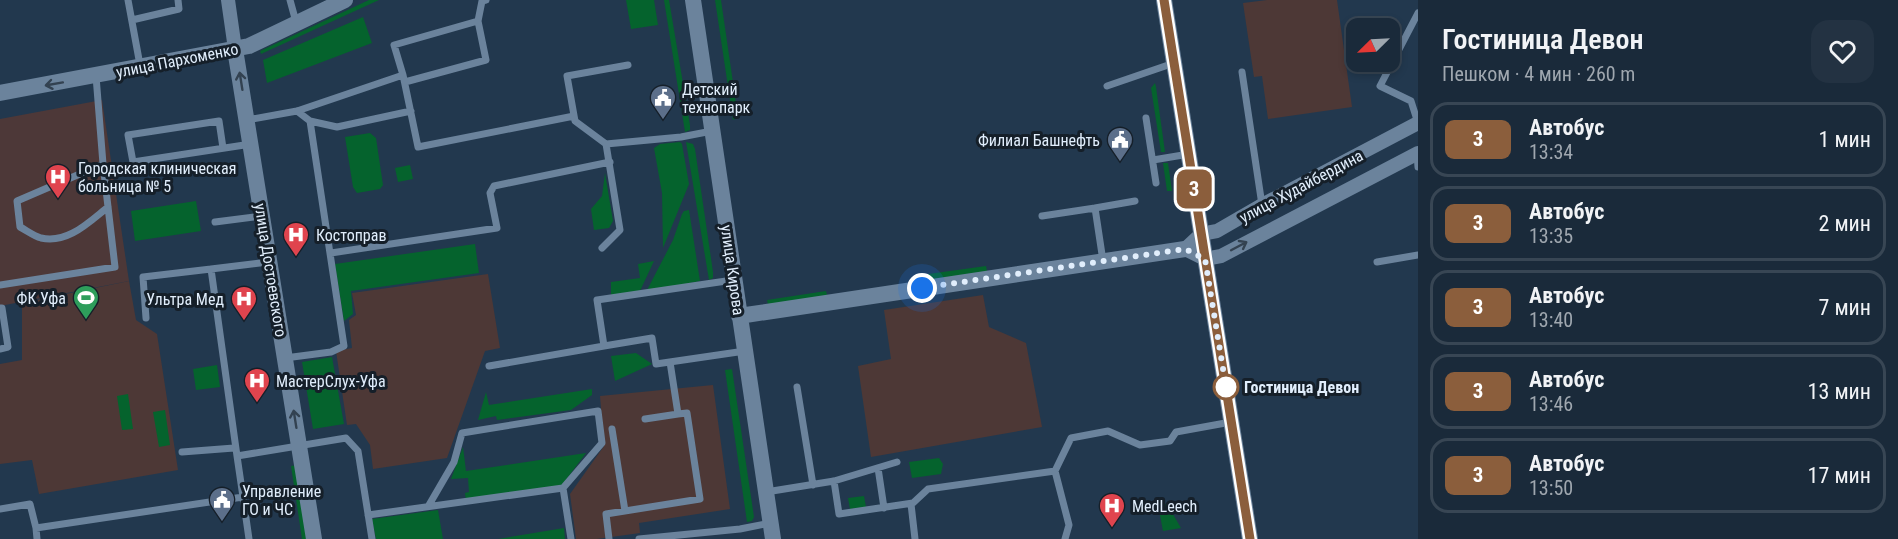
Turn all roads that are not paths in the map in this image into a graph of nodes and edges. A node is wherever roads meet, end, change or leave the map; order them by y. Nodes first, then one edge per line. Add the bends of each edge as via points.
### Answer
1 (128, 0) edge
2 (178, 0) edge
3 (228, 0) edge
4 (291, 0) edge
5 (345, 0) edge
6 (486, 0) edge
7 (693, 0) edge
8 (1164, 0) edge
9 (1418, 13) edge
10 (132, 20) junction
11 (478, 21) junction
12 (296, 22) junction
13 (236, 49) junction
14 (1174, 63) junction
15 (628, 65) dead end
16 (140, 68) junction
17 (1242, 72) dead end
18 (96, 76) junction
19 (404, 79) junction
20 (1107, 86) dead end
21 (0, 93) edge
22 (297, 111) junction
23 (411, 111) junction
24 (574, 116) junction
25 (1146, 118) dead end
26 (247, 120) junction
27 (310, 121) junction
28 (1418, 123) edge
29 (712, 131) junction
30 (251, 144) junction
31 (606, 144) junction
32 (223, 148) junction
33 (1189, 154) junction
34 (1418, 158) edge
35 (1153, 160) junction
36 (610, 162) junction
37 (103, 164) junction
38 (1156, 183) dead end
39 (1135, 201) dead end
40 (1262, 205) junction
41 (108, 207) junction
42 (1095, 208) junction
43 (262, 216) junction
44 (1042, 216) dead end
45 (215, 222) dead end
46 (1201, 234) junction
47 (602, 248) dead end
48 (1185, 249) junction
49 (331, 253) junction
50 (1418, 255) edge
51 (1205, 259) junction
52 (1103, 261) junction
53 (270, 262) junction
54 (1377, 262) dead end
55 (211, 269) junction
56 (734, 280) junction
57 (0, 285) edge
58 (0, 308) edge
59 (739, 316) junction
60 (146, 318) dead end
61 (604, 346) junction
62 (0, 349) edge
63 (744, 351) junction
64 (285, 358) junction
65 (670, 362) junction
66 (489, 366) dead end
67 (797, 387) dead end
68 (678, 414) junction
69 (645, 419) dead end
70 (1231, 422) junction
71 (612, 429) dead end
72 (300, 447) junction
73 (234, 448) junction
74 (182, 452) dead end
75 (237, 456) junction
76 (897, 462) dead end
77 (878, 468) junction
78 (1055, 471) junction
79 (834, 482) junction
80 (813, 485) junction
81 (563, 488) junction
82 (766, 492) junction
83 (243, 497) junction
84 (911, 504) junction
85 (429, 505) junction
86 (884, 508) junction
87 (0, 509) edge
88 (625, 511) junction
89 (368, 515) junction
90 (36, 528) junction
91 (772, 531) edge
92 (37, 539) edge
93 (249, 539) edge
94 (314, 539) edge
95 (372, 539) edge
96 (571, 539) edge
97 (609, 539) edge
98 (639, 539) edge
99 (915, 539) edge
100 (1065, 539) edge
101 (1250, 539) edge

1 - 10 lane
2 - 10 lane via 179,9
3 - 13 street, улица Достоевского
4 - 12 lane
5 - 12 street, улица Пархоменко
6 - 11 lane via 482,1
7 - 29 street, улица Кирова
8 - 14 street
9 - 28 lane via 1380,86 1411,101
10 - 16 lane
11 - 19 lane via 394,45
11 - 19 lane via 486,60
12 - 13 street, улица Пархоменко
13 - 16 street, улица Пархоменко
26 -> 13 street, улица Достоевского
14 - 20 lane
14 - 33 street
15 - 24 lane via 567,76
16 - 18 street, улица Пархоменко
17 - 40 lane
18 -> 21 street, улица Пархоменко
18 - 37 lane
19 - 22 lane
19 - 23 lane
22 - 26 lane
22 - 27 lane
23 - 24 lane via 418,147
23 - 27 lane via 337,127
24 - 31 lane via 575,121
25 - 35 lane
26 - 30 street, улица Достоевского
27 - 49 lane
28 - 40 street, улица Худайбердина
29 - 31 lane
29 - 56 street, улица Кирова
30 - 32 lane
30 - 43 street, улица Достоевского
31 - 36 lane
32 - 32 lane via 133,162 128,135 219,121
33 - 35 lane
33 - 46 street
51 -> 34 street, улица Худайбердина via 1221,256
35 - 38 lane
36 - 47 lane via 620,230
36 - 49 lane via 494,186 490,193 497,228
37 - 41 lane
37 - 41 lane via 17,201 20,227 41,238 64,237
39 - 42 lane
40 - 46 street, улица Худайбердина via 1217,231
41 - 57 lane via 115,267
42 - 44 lane
42 - 52 lane
43 - 45 lane
43 - 53 street, улица Достоевского
46 - 48 street, улица Худайбердина
46 - 51 street
48 - 51 street
48 - 52 street
49 - 64 lane via 344,346 331,352
50 - 54 lane
51 - 70 street
52 - 59 street
53 - 55 lane
53 - 64 street, улица Достоевского
55 - 60 lane via 143,277
55 - 73 lane
56 - 59 street, улица Кирова
56 - 61 lane via 597,300
58 - 62 lane via 8,347
59 - 63 street, улица Кирова
61 - 65 lane via 652,338 656,364
61 - 66 lane
63 - 65 lane
63 - 82 street, улица Кирова
72 -> 64 street, улица Достоевского
65 - 68 lane
67 - 80 lane
68 - 69 lane
68 - 88 lane via 687,413 700,499
70 - 78 lane via 1176,432 1170,441 1140,445 1108,431 1071,438
70 - 101 street
71 - 88 lane
72 - 75 lane
72 - 89 lane via 346,438 358,451
72 - 94 street, улица Достоевского
73 - 74 lane
73 - 75 lane
75 - 83 lane
76 - 77 lane
77 - 79 lane
77 - 86 lane
78 - 84 lane via 928,489
78 - 100 lane via 1069,525
79 - 80 lane
79 - 86 lane via 839,514
80 - 82 lane
81 - 85 lane
81 - 85 lane via 602,443 598,411 462,433 454,462
81 - 96 lane
82 - 91 street, улица Кирова
83 - 90 lane
83 - 93 lane
84 - 86 lane
84 - 99 lane
85 - 89 lane
87 - 90 lane via 30,504
88 - 97 lane via 606,514
89 - 95 lane
90 - 92 lane
91 - 98 lane via 740,529

